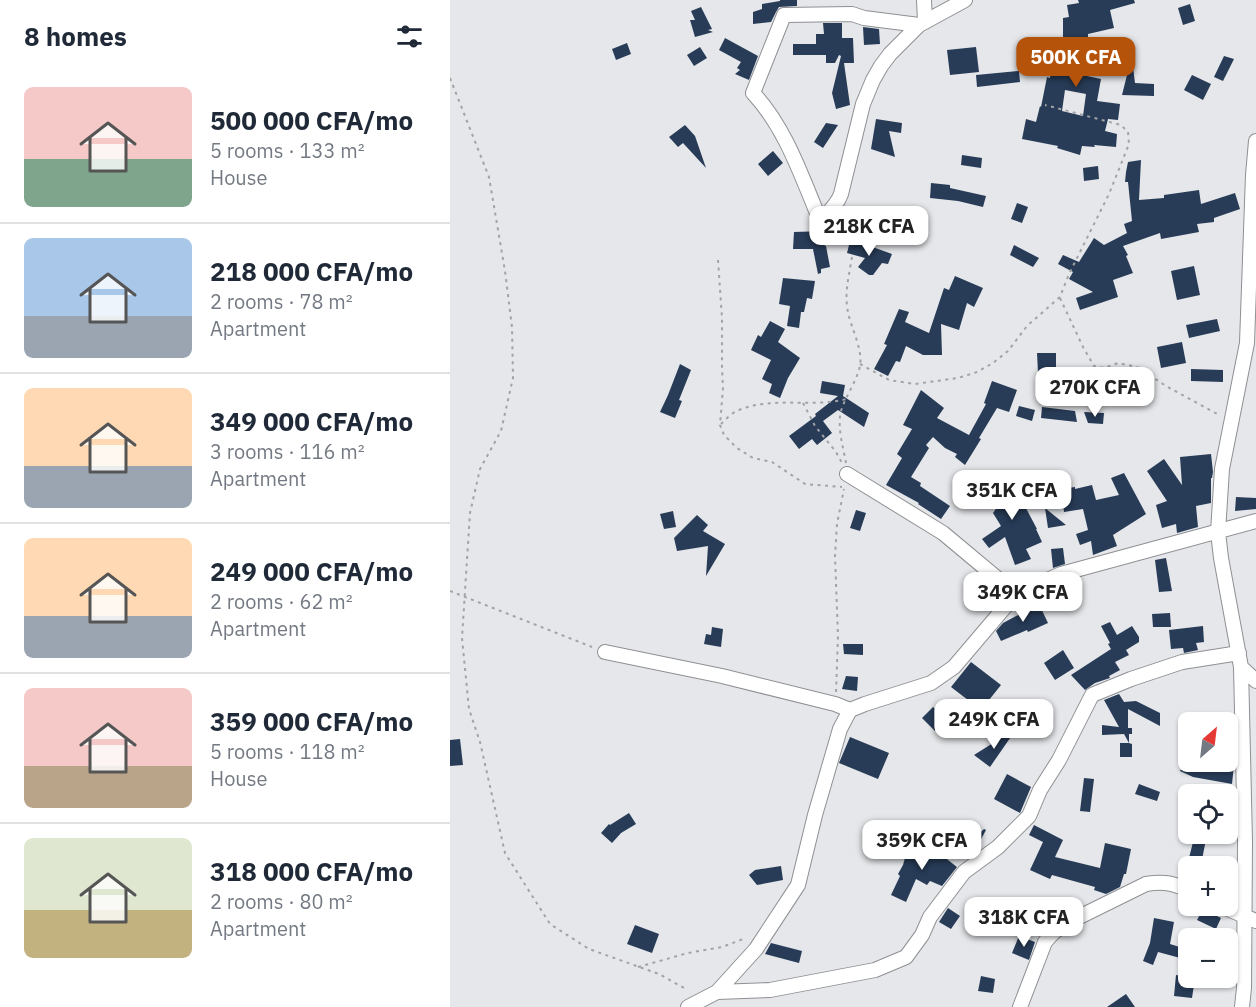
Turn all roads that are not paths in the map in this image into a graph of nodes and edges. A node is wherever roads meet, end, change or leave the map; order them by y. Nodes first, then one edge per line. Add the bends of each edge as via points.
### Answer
1 (924, 0) edge
2 (965, 0) edge
3 (853, 7) edge
4 (922, 23) junction
5 (1256, 141) edge
6 (1252, 326) edge
7 (846, 480) road end
8 (1256, 521) edge
9 (1218, 532) junction
10 (1016, 594) junction
11 (605, 652) road end
12 (1239, 653) junction
13 (1241, 667) junction
14 (1256, 681) edge
15 (850, 710) junction
16 (1178, 886) edge
17 (1250, 918) edge
18 (717, 992) junction
19 (692, 1005) edge
20 (1020, 1007) edge
21 (1242, 1007) edge

1 - 4 street
2 - 4 street
3 - 4 street via 864,18
3 - 4 street via 784,15 753,93 792,152 818,213 824,217 842,194 863,104 873,80 890,54
5 - 6 street
6 - 9 street via 1222,469
7 - 10 street via 943,533
8 - 9 street
9 - 10 street via 1061,574
9 - 12 street
10 - 15 street via 954,667 931,683
11 - 15 street via 722,676
12 - 13 street
12 - 18 street via 1182,662 1092,695 1029,816 998,848 964,872 906,957 876,970 770,990
13 - 14 street
13 - 17 street
15 - 18 street via 840,729 798,885 756,949
16 - 20 street via 1160,882 1146,885 1054,932 1045,942
17 - 21 street
18 - 19 street

